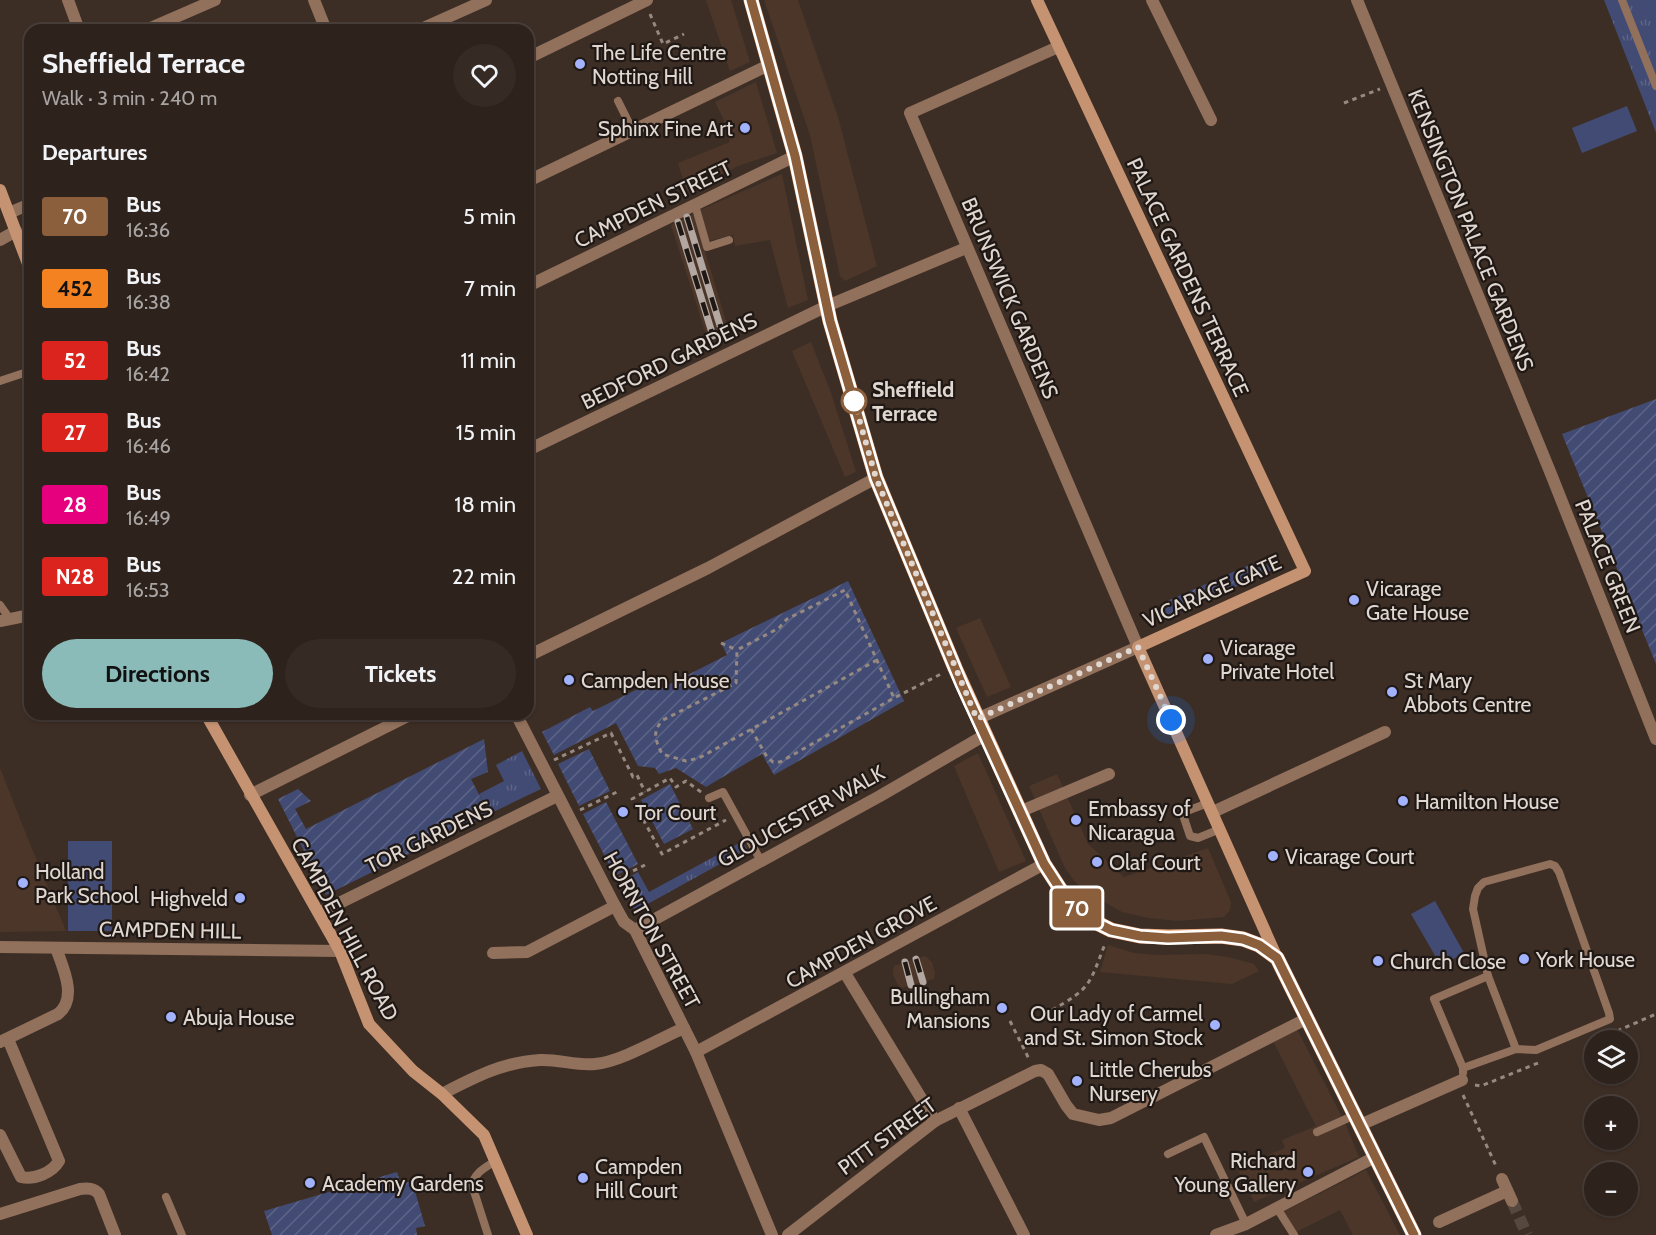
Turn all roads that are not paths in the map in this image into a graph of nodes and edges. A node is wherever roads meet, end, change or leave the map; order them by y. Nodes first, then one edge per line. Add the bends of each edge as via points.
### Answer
1 (68, 0) edge
2 (215, 0) edge
3 (314, 0) edge
4 (486, 0) edge
5 (751, 0) edge
6 (1037, 0) edge
7 (1152, 0) edge
8 (1357, 0) edge
9 (1622, 0) edge
10 (646, 1) edge
11 (196, 4) edge
12 (77, 24) edge
13 (158, 24) edge
14 (324, 24) edge
15 (432, 24) edge
16 (1058, 47) junction
17 (534, 55) edge
18 (769, 65) junction
19 (1656, 86) edge
20 (618, 101) dead end
21 (1211, 120) dead end
22 (633, 131) junction
23 (795, 156) junction
24 (534, 178) edge
25 (0, 190) edge
26 (695, 205) junction
27 (24, 207) edge
28 (9, 213) junction
29 (16, 231) junction
30 (0, 240) edge
31 (729, 240) dead end
32 (966, 248) junction
33 (24, 253) edge
34 (534, 283) edge
35 (827, 306) junction
36 (24, 373) edge
37 (0, 381) edge
38 (534, 447) edge
39 (1551, 474) joint
40 (876, 478) junction
41 (1305, 571) joint
42 (0, 605) edge
43 (24, 616) edge
44 (5, 620) edge
45 (1138, 647) junction
46 (534, 653) edge
47 (977, 719) junction
48 (209, 720) edge
49 (400, 720) edge
50 (519, 720) edge
51 (1385, 732) dead end
52 (985, 735) junction
53 (1656, 739) edge
54 (1109, 774) dead end
55 (250, 795) junction
56 (557, 796) junction
57 (709, 798) road end
58 (1211, 808) junction
59 (1019, 812) junction
60 (1220, 829) junction
61 (761, 861) junction
62 (1044, 864) junction
63 (615, 906) junction
64 (319, 913) junction
65 (635, 930) junction
66 (0, 947) edge
67 (56, 948) junction
68 (340, 951) junction
69 (493, 954) dead end
70 (1277, 958) junction
71 (845, 973) junction
72 (1488, 976) junction
73 (1308, 1018) junction
74 (684, 1028) junction
75 (4, 1041) edge
76 (1516, 1049) junction
77 (696, 1052) junction
78 (1461, 1077) junction
79 (441, 1094) junction
80 (959, 1108) junction
81 (1358, 1120) junction
82 (935, 1121) junction
83 (1317, 1132) dead end
84 (0, 1135) edge
85 (1168, 1154) dead end
86 (1375, 1157) junction
87 (495, 1161) junction
88 (1507, 1190) road end
89 (166, 1197) dead end
90 (1276, 1208) junction
91 (0, 1214) edge
92 (1440, 1222) dead end
93 (1246, 1224) junction
94 (115, 1235) edge
95 (182, 1235) edge
96 (488, 1235) edge
97 (527, 1235) edge
98 (772, 1235) edge
99 (788, 1235) edge
100 (1024, 1235) edge
101 (1216, 1235) edge
102 (1294, 1235) edge
103 (1414, 1235) edge

1 - 12 street
2 - 11 street
3 - 14 street
4 - 15 street
5 - 18 main road
6 - 16 main road, PALACE GARDENS TERRACE
7 - 21 street
8 - 39 street, KENSINGTON PALACE GARDENS
9 - 19 lane
10 - 17 street
11 - 13 street
16 - 32 street, BRUNSWICK GARDENS via 910,112
16 - 41 main road, PALACE GARDENS TERRACE
18 - 22 street
18 - 23 main road
20 - 22 lane
22 - 24 street
23 - 26 street, CAMPDEN STREET
23 - 35 main road
25 - 28 main road
26 - 31 lane via 707,247
26 - 34 street, CAMPDEN STREET
27 - 28 street
28 - 29 main road
29 - 30 street
29 - 33 main road
32 - 35 street, BEDFORD GARDENS
32 - 45 street, BRUNSWICK GARDENS
35 - 38 street, BEDFORD GARDENS
35 - 40 main road
36 - 37 lane
39 - 53 street, PALACE GREEN
40 - 46 street via 708,568
40 - 47 main road
41 - 45 main road, VICARAGE GATE
42 - 44 lane
43 - 44 street
45 - 47 street
45 - 58 main road, VICARAGE GATE
47 - 52 main road
48 - 55 main road, CAMPDEN HILL ROAD
49 - 55 street
50 - 56 street, HORNTON STREET
51 - 58 street
52 - 59 main road
52 - 61 street, GLOUCESTER WALK
54 - 59 street
55 - 64 main road, CAMPDEN HILL ROAD
56 - 63 street, HORNTON STREET
56 - 64 street, TOR GARDENS
57 - 61 lane via 723,792
58 - 60 main road, VICARAGE GATE
58 - 60 lane via 1183,815 1190,836 1198,838
59 - 62 main road
60 - 70 main road, VICARAGE GATE
61 - 65 street, GLOUCESTER WALK
62 - 70 main road via 1066,898 1091,920 1111,930 1168,938 1243,939
62 - 71 street, CAMPDEN GROVE
63 - 65 street, HORNTON STREET via 624,922
63 - 69 street via 526,952
64 - 68 main road, CAMPDEN HILL ROAD
65 - 74 street, HORNTON STREET
66 - 67 street, CAMPDEN HILL
67 - 68 street, CAMPDEN HILL
67 - 75 street via 68,983 65,1009
68 - 79 main road, CAMPDEN HILL ROAD via 369,1024 413,1071
70 - 73 main road
71 - 77 street, CAMPDEN GROVE
71 - 82 street
72 - 76 lane
72 - 76 lane via 1473,909 1478,888 1484,882 1550,864 1555,866 1610,1019 1536,1050
72 - 78 lane via 1434,999
73 - 80 street, PITT STREET via 1111,1118 1099,1120 1073,1114 1048,1074 1041,1070
73 - 81 main road
74 - 77 street, HORNTON STREET
74 - 79 street via 611,1060 595,1064 540,1060 514,1063
75 - 84 street via 59,1161 56,1167 37,1176 21,1177
76 - 78 lane
77 - 98 street, HORNTON STREET
78 - 81 street
79 - 87 main road, CAMPDEN HILL ROAD via 484,1135
80 - 82 street, PITT STREET
80 - 100 street
81 - 83 lane
81 - 86 main road
82 - 99 street, PITT STREET
85 - 93 lane via 1204,1137
86 - 90 street
86 - 103 main road
87 - 96 lane via 478,1172 472,1185
87 - 97 main road, CAMPDEN HILL ROAD
88 - 92 street
89 - 95 lane
90 - 93 street
90 - 102 lane
91 - 94 street via 88,1188 96,1190 103,1200
93 - 101 street

